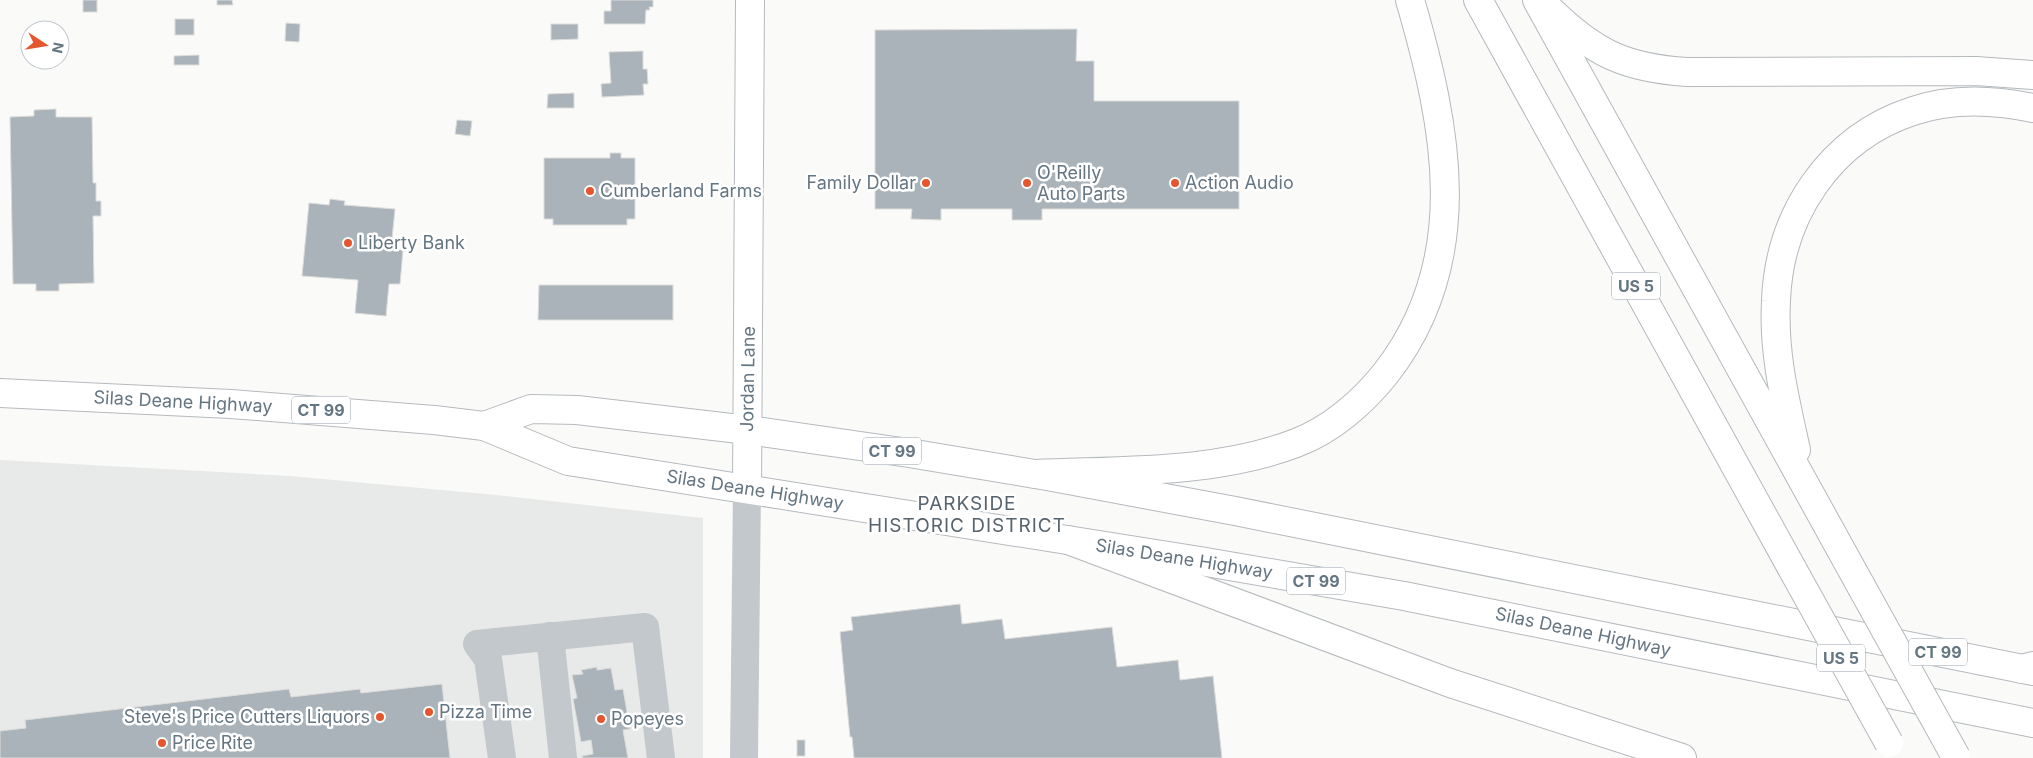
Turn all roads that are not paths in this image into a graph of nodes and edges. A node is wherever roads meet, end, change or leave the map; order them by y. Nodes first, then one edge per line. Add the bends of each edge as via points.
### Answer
1 (750, 0) edge
2 (1410, 0) edge
3 (1478, 0) edge
4 (1536, 0) edge
5 (1541, 0) edge
6 (2033, 76) edge
7 (2033, 108) edge
8 (0, 393) edge
9 (484, 426) junction
10 (748, 430) junction
11 (1036, 474) junction
12 (1802, 479) junction
13 (747, 489) junction
14 (1068, 540) junction
15 (550, 636) junction
16 (2029, 669) edge
17 (2033, 723) edge
18 (1893, 751) edge
19 (1956, 757) edge
20 (502, 758) edge
21 (563, 758) edge
22 (661, 758) edge
23 (744, 758) edge
24 (1682, 758) edge

1 - 10 main road, Jordan Lane
2 - 11 main road via 1429,70 1441,136 1445,212 1438,264 1427,302 1405,347 1380,381 1339,418 1310,436 1281,448 1223,462 1187,466
3 - 18 main road, US 5, bridge
4 - 12 main road, US 5
5 - 6 main road via 1569,29 1586,41 1614,57 1646,68 1687,72 1976,71
7 - 12 main road via 1970,102 1913,111 1854,141 1811,186 1800,204 1785,243 1776,301 1777,362
8 - 9 main road, Silas Deane Highway / CT 99 via 292,408
9 - 10 main road, Silas Deane Highway / CT 99 via 531,409 578,410
9 - 13 main road, Silas Deane Highway / CT 99 via 568,461
10 - 11 main road, Silas Deane Highway / CT 99
10 - 13 main road, Jordan Lane
11 - 16 main road, Silas Deane Highway / CT 99
12 - 19 main road, US 5, bridge
13 - 14 main road, Silas Deane Highway / CT 99
13 - 23 street, Jordan Lane
14 - 17 main road, Silas Deane Highway / CT 99 via 1404,596
14 - 24 main road via 1450,683
15 - 20 street via 477,644 488,659
15 - 21 street
15 - 22 street via 645,626

